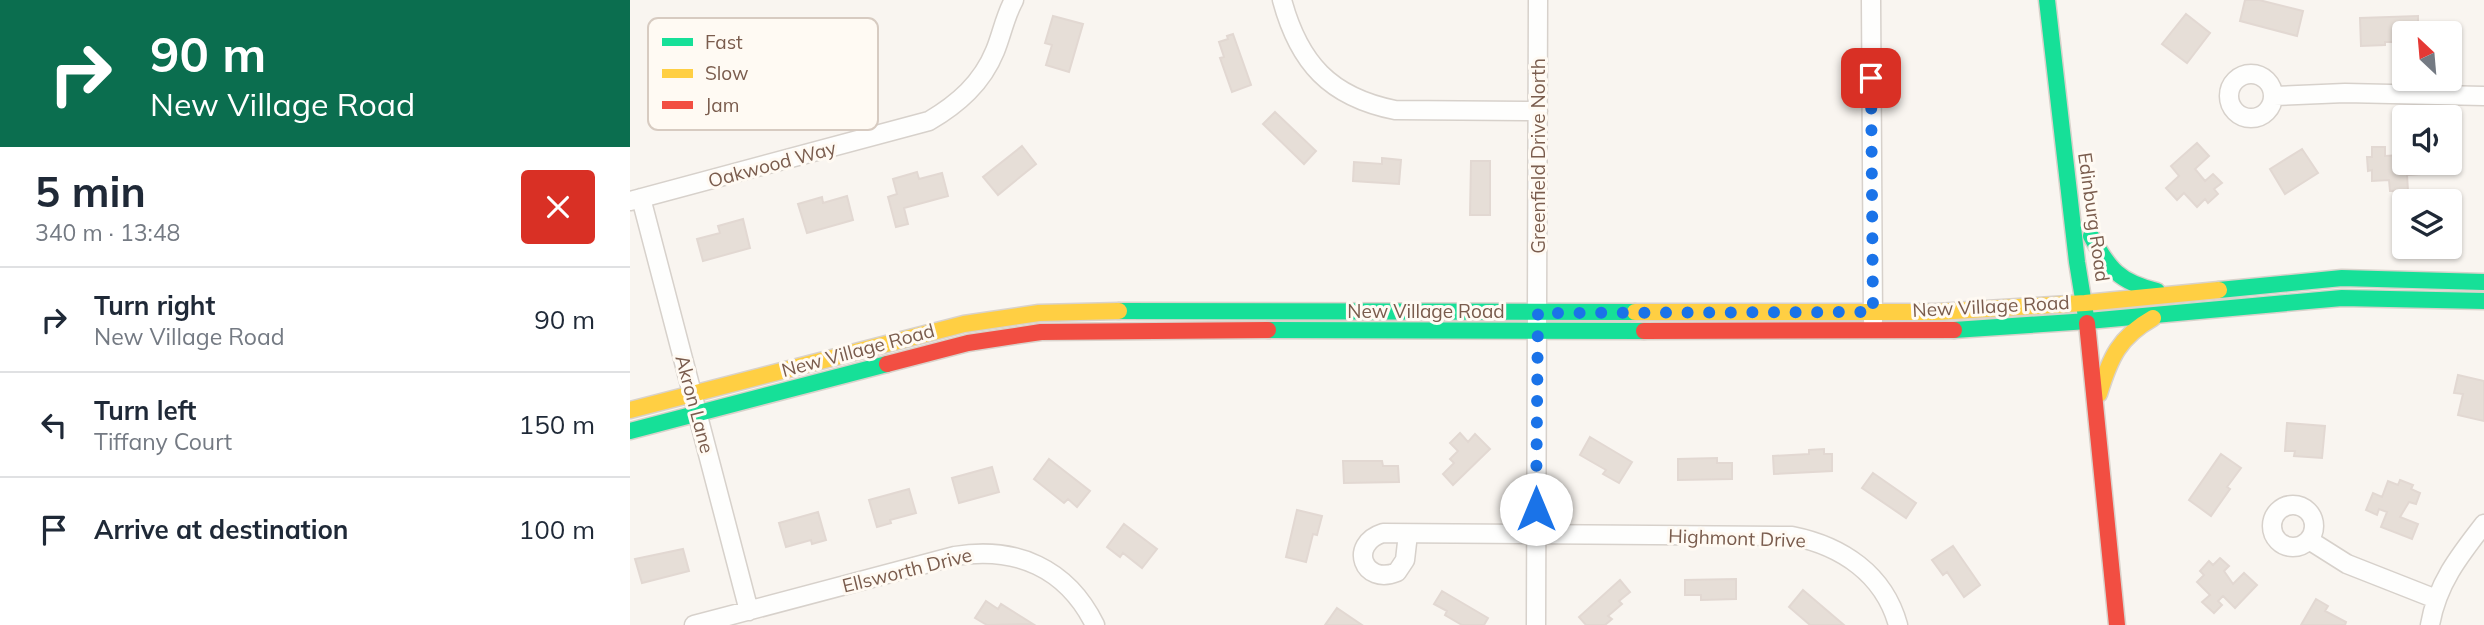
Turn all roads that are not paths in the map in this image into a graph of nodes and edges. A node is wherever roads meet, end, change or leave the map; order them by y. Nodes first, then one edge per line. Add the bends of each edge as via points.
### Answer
1 (1014, 0) edge
2 (1282, 0) edge
3 (1538, 0) edge
4 (1871, 0) edge
5 (2047, 0) edge
6 (2065, 12) dead end
7 (2274, 96) dead end
8 (2484, 96) edge
9 (1538, 111) junction
10 (2080, 150) dead end
11 (635, 200) edge
12 (2484, 282) edge
13 (2169, 294) junction
14 (2484, 302) edge
15 (2085, 303) junction
16 (1873, 312) junction
17 (1538, 313) junction
18 (2167, 314) junction
19 (2088, 321) junction
20 (1537, 332) junction
21 (1873, 332) junction
22 (692, 394) junction
23 (2096, 402) junction
24 (630, 410) edge
25 (697, 413) junction
26 (630, 431) edge
27 (2484, 524) edge
28 (1408, 534) dead end
29 (1536, 536) junction
30 (2309, 540) dead end
31 (2436, 599) junction
32 (749, 611) junction
33 (694, 625) edge
34 (1095, 625) edge
35 (1536, 625) edge
36 (1898, 625) edge
37 (2117, 625) edge
38 (2430, 625) edge

1 - 11 street, Oakwood Way via 983,74 959,101 929,121
2 - 9 street via 1304,55 1325,79 1353,98 1395,110
3 - 9 street, Greenfield Drive North
4 - 16 street
5 - 15 main road, Edinburg Road
6 - 10 main road, Edinburg Road
7 - 8 street
9 - 17 street, Greenfield Drive North
11 - 22 street, Akron Lane
12 - 13 main road, New Village Road via 2342,278
13 - 15 main road, New Village Road
13 - 15 main road, Edinburg Road via 2124,282 2110,267 2090,230
14 - 18 main road, New Village Road via 2343,298
15 - 16 main road, New Village Road
15 - 19 main road
16 - 17 main road, New Village Road
16 - 21 street
17 - 20 street, Greenfield Drive North
17 - 22 main road, New Village Road via 1039,313 964,324
18 - 19 main road, New Village Road
18 - 23 main road via 2133,328 2118,344
19 - 21 main road, New Village Road
19 - 23 main road
20 - 21 main road, New Village Road
20 - 25 main road, New Village Road via 1041,332 968,343
20 - 29 street, Greenfield Drive North
22 - 24 main road, New Village Road
22 - 25 street, Akron Lane
23 - 37 main road
25 - 26 main road, New Village Road
25 - 32 street, Akron Lane
27 - 31 street via 2454,563
28 - 29 street, Highmont Drive
29 - 35 street, Greenfield Drive North
29 - 36 street, Highmont Drive via 1792,536 1815,541 1839,551 1871,576
30 - 31 street via 2347,564
31 - 38 street
32 - 33 street, Ellsworth Drive
32 - 34 street, Ellsworth Drive via 955,556 999,553 1039,565 1059,578

